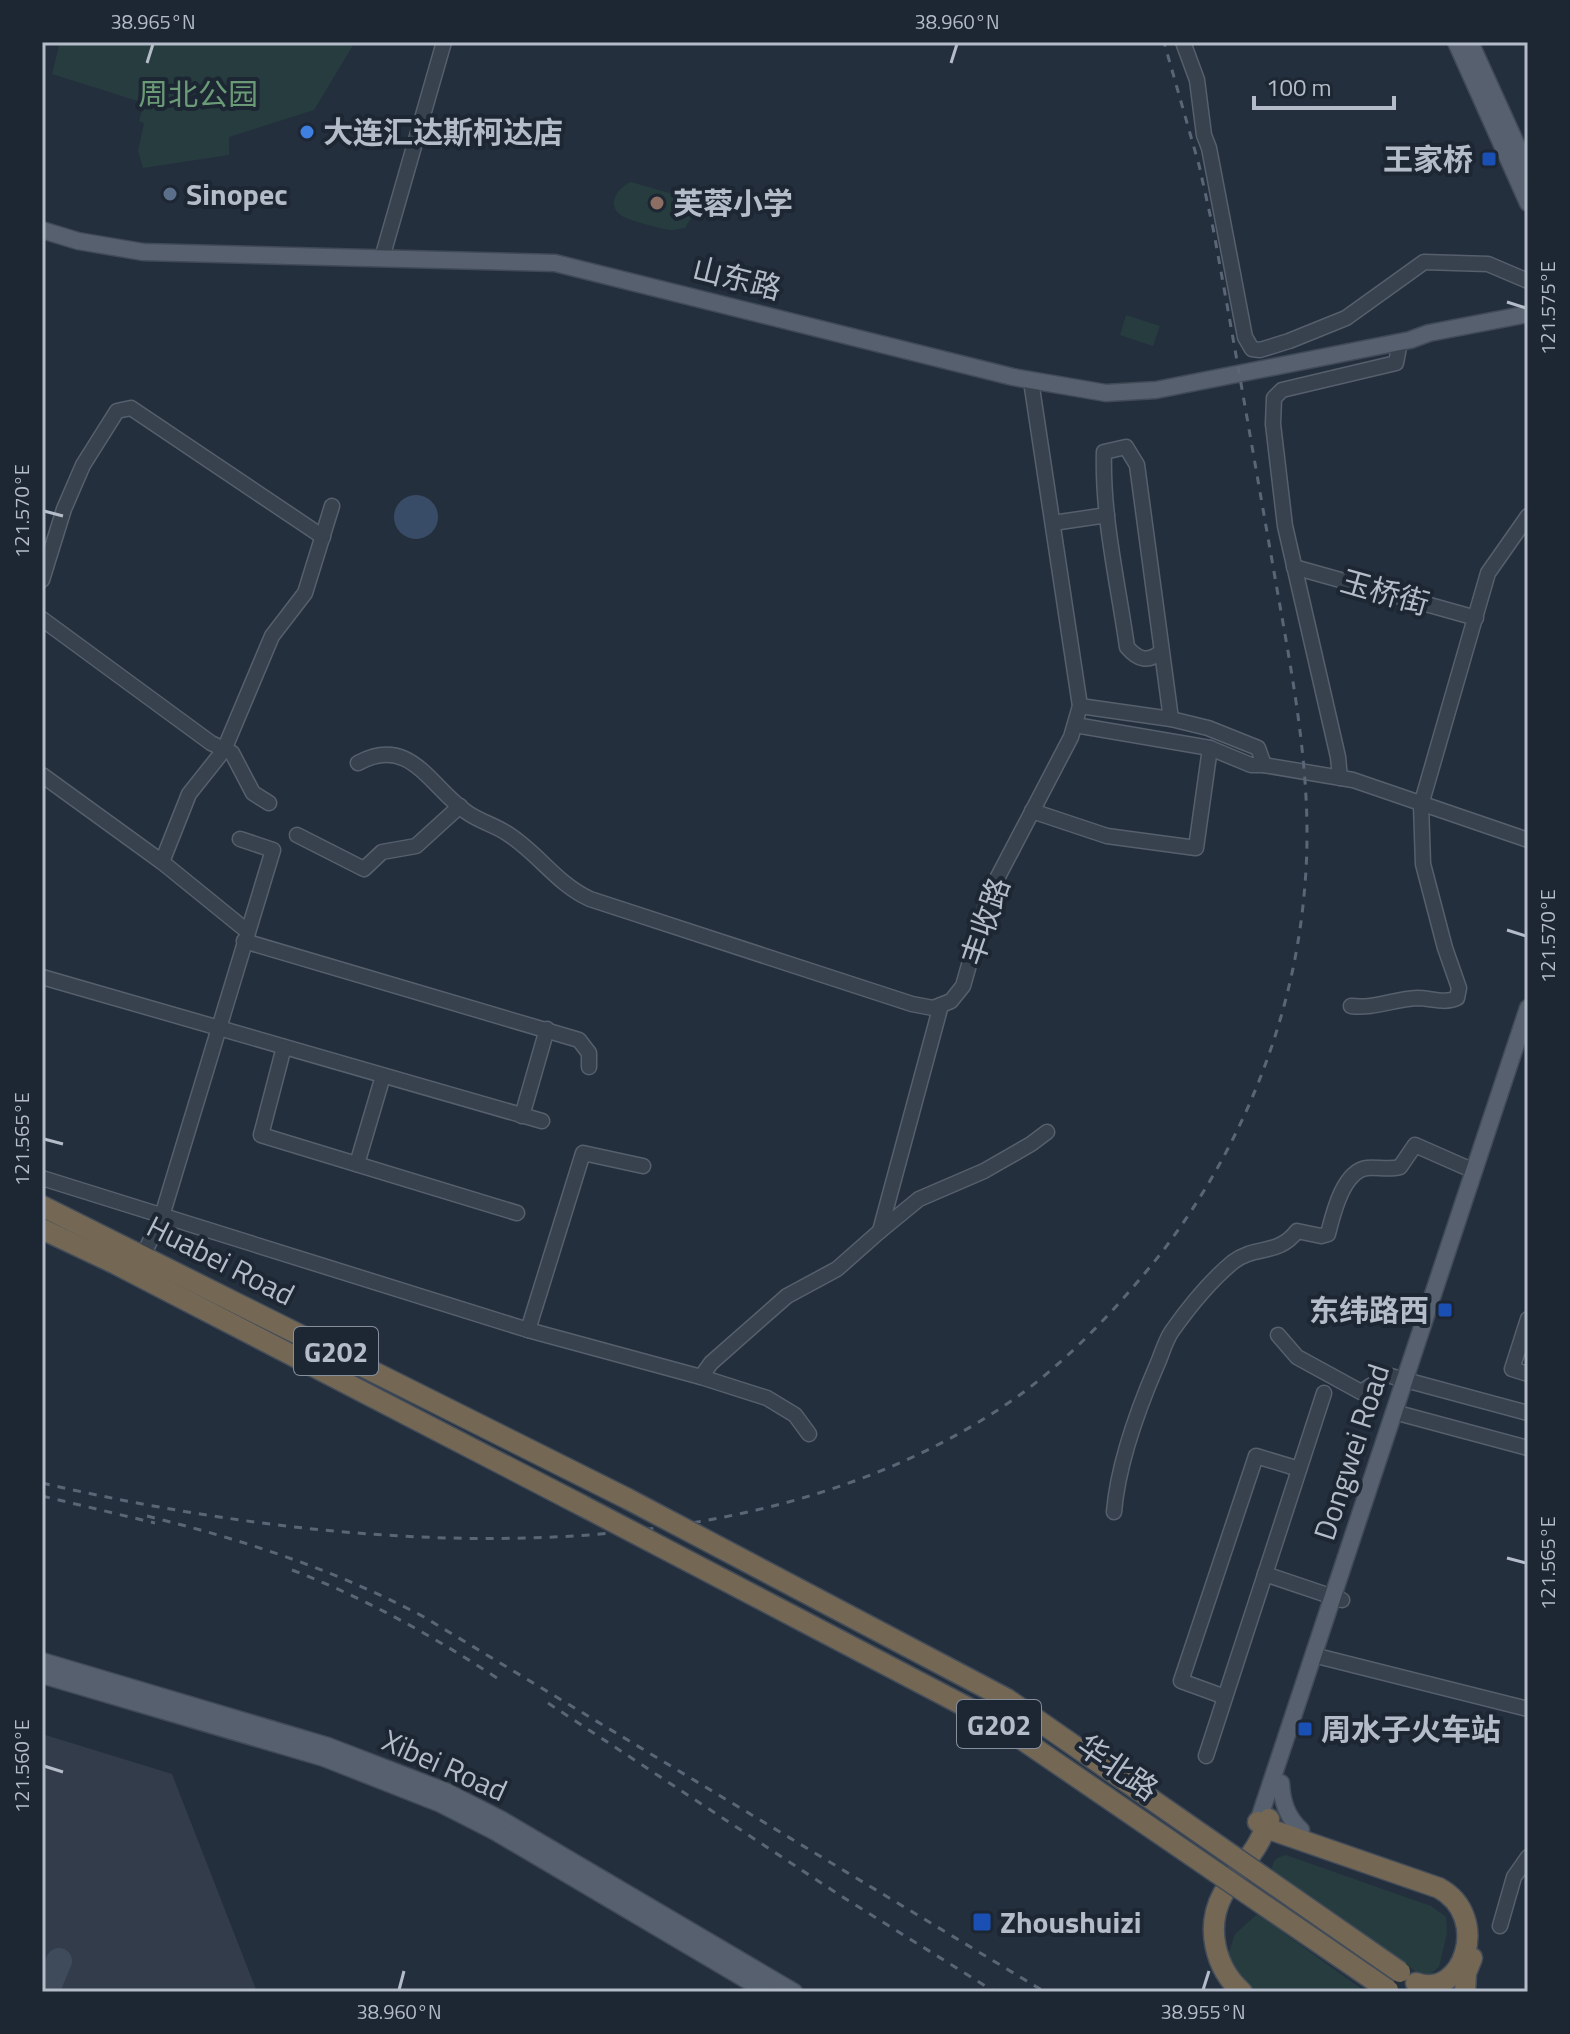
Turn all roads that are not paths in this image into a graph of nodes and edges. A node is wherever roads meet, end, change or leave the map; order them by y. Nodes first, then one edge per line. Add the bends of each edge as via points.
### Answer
1 (444, 42) edge
2 (1183, 42) edge
3 (1456, 42) edge
4 (1470, 42) edge
5 (1528, 170) edge
6 (1528, 203) edge
7 (42, 230) edge
8 (382, 258) junction
9 (1528, 281) edge
10 (1528, 314) edge
11 (1528, 325) edge
12 (1405, 341) junction
13 (1031, 381) junction
14 (332, 506) dead end
15 (1107, 515) junction
16 (1528, 516) edge
17 (1053, 523) junction
18 (323, 537) junction
19 (1294, 567) junction
20 (42, 580) edge
21 (1476, 618) junction
22 (42, 619) edge
23 (1162, 651) junction
24 (1080, 706) junction
25 (1171, 719) junction
26 (1075, 725) junction
27 (1210, 748) junction
28 (224, 750) junction
29 (358, 763) dead end
30 (1264, 765) junction
31 (42, 775) edge
32 (1340, 778) junction
33 (269, 803) dead end
34 (1421, 805) junction
35 (460, 806) junction
36 (1032, 811) junction
37 (297, 835) dead end
38 (240, 839) dead end
39 (1528, 840) edge
40 (162, 862) junction
41 (246, 936) junction
42 (42, 977) edge
43 (941, 1005) junction
44 (1351, 1006) dead end
45 (1528, 1008) edge
46 (219, 1029) junction
47 (547, 1029) junction
48 (1528, 1037) edge
49 (284, 1047) junction
50 (589, 1067) dead end
51 (383, 1076) junction
52 (522, 1116) junction
53 (542, 1121) dead end
54 (1047, 1132) dead end
55 (357, 1164) junction
56 (643, 1166) dead end
57 (1474, 1171) junction
58 (42, 1178) edge
59 (42, 1206) edge
60 (517, 1213) dead end
61 (162, 1216) junction
62 (42, 1229) edge
63 (880, 1231) junction
64 (144, 1254) junction
65 (134, 1273) junction
66 (1528, 1319) edge
67 (528, 1330) junction
68 (1278, 1335) dead end
69 (1528, 1374) edge
70 (701, 1377) junction
71 (1409, 1381) junction
72 (1324, 1393) dead end
73 (1399, 1413) junction
74 (1528, 1413) edge
75 (809, 1434) dead end
76 (1528, 1448) edge
77 (1299, 1469) junction
78 (628, 1499) joint
79 (583, 1506) joint
80 (1114, 1512) dead end
81 (1265, 1574) junction
82 (1337, 1599) junction
83 (1318, 1657) junction
84 (42, 1661) edge
85 (42, 1675) edge
86 (1225, 1697) junction
87 (1528, 1709) edge
88 (1206, 1756) dead end
89 (1281, 1783) junction
90 (1265, 1823) junction
91 (1300, 1835) junction
92 (1252, 1856) junction
93 (1528, 1857) edge
94 (1500, 1926) dead end
95 (1416, 1982) edge
96 (1390, 1991) edge
97 (767, 1992) edge
98 (794, 1992) edge
99 (1226, 1992) edge
100 (1242, 1992) edge
101 (1465, 1992) edge

1 - 8 street
2 - 9 street via 1197,80 1245,337 1252,349 1346,318 1424,262 1488,264
3 - 6 main road
4 - 5 main road
7 - 8 main road, 山东路 via 143,252
8 - 13 main road, 山东路 via 555,263
10 - 12 main road
11 - 12 main road via 1431,343
12 - 13 main road, 山东路 via 1131,393
12 - 19 street via 1396,363 1282,390 1274,398 1285,526
13 - 17 street, 丰收路
14 - 18 street
15 - 17 street
15 - 23 street via 1127,647 1143,660
15 - 23 street via 1104,452 1126,447 1137,465
16 - 21 street via 1488,573
17 - 24 street, 丰收路
18 - 20 street via 124,408 83,465
18 - 28 street via 305,593 272,636
19 - 21 street, 玉桥街
19 - 32 street
21 - 34 street
22 - 28 street
23 - 25 street
24 - 25 street
24 - 26 street, 丰收路
25 - 30 street via 1258,748
26 - 27 street
26 - 36 street, 丰收路
27 - 30 street
27 - 36 street via 1196,848 1107,836
28 - 33 street via 232,753 253,793
28 - 40 street via 189,794
29 - 35 street via 374,754 398,756
30 - 32 street
31 - 40 street
32 - 34 street
34 - 39 street
34 - 44 street via 1423,864 1459,988 1457,998 1415,998 1368,1009
35 - 37 street via 416,846 382,852 364,869
35 - 43 street via 509,834 582,896 912,1004
36 - 43 street, 丰收路 via 989,894 963,986
38 - 41 street via 273,850
40 - 41 street
41 - 46 street
41 - 47 street
42 - 46 street
43 - 63 street, 丰收路
45 - 57 main road, Dongwei Road
46 - 49 street
46 - 61 street
47 - 50 street via 579,1040 589,1053
47 - 52 street
48 - 71 main road, Dongwei Road
49 - 51 street
49 - 55 street via 261,1135
51 - 52 street
51 - 55 street
52 - 53 street
54 - 63 street via 984,1171 919,1199
55 - 60 street
56 - 67 street via 583,1153
57 - 71 main road, Dongwei Road
57 - 80 street via 1415,1145 1400,1167 1364,1168 1354,1175 1335,1205 1328,1234 1297,1231 1288,1243 1236,1260 1170,1333 1116,1485
58 - 61 street
59 - 64 highway, Huabei Road / G202
61 - 64 street
61 - 67 street
62 - 65 highway, Huabei Road / G202
63 - 70 street via 837,1269 787,1296
64 - 65 street
64 - 78 highway, Huabei Road / G202
65 - 79 highway, Huabei Road / G202
66 - 69 street via 1512,1369
67 - 70 street
68 - 71 street via 1297,1357 1361,1392 1387,1375
70 - 75 street via 767,1398 795,1415
71 - 73 main road, Dongwei Road
71 - 74 street
72 - 77 street
73 - 76 street
73 - 82 main road, Dongwei Road
77 - 81 street
77 - 86 street via 1256,1456 1181,1681
78 - 95 highway, 华北路 / G202, bridge via 1007,1699
79 - 96 highway, 华北路 / G202, bridge via 1001,1725
81 - 82 street
81 - 86 street
82 - 83 main road, Dongwei Road
83 - 87 street
83 - 89 main road, Dongwei Road
83 - 90 main road, Dongwei Road
84 - 98 main road, Xibei Road via 328,1746 445,1791
85 - 97 main road, Xibei Road via 324,1758 441,1804
86 - 88 street
89 - 90 main road, Dongwei Road
89 - 91 main road via 1288,1815
90 - 91 highway
90 - 92 highway
90 - 99 highway via 1211,1898 1204,1925 1208,1963
91 - 92 highway via 1271,1842
91 - 95 highway via 1439,1888 1455,1899 1468,1929 1461,1960 1442,1984
91 - 101 highway via 1435,1876 1462,1894 1474,1911 1477,1931
92 - 100 highway via 1225,1892 1215,1924 1218,1958
93 - 94 street via 1514,1877

